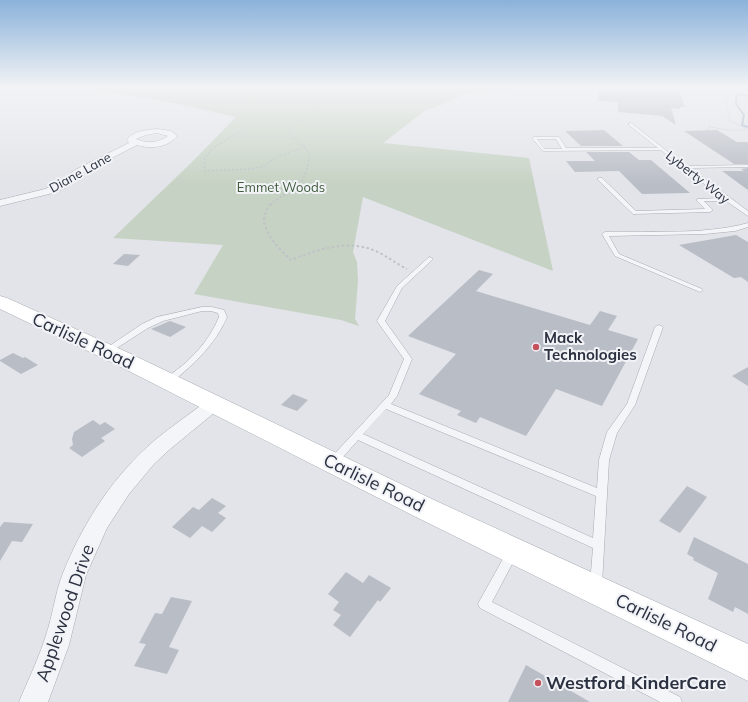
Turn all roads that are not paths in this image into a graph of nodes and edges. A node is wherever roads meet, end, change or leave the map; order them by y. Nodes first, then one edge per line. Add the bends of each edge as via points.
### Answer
1 (630, 124) dead end
2 (135, 143) dead end
3 (662, 149) junction
4 (565, 150) junction
5 (748, 166) edge
6 (686, 167) junction
7 (600, 180) dead end
8 (727, 199) junction
9 (0, 204) edge
10 (748, 214) edge
11 (748, 225) edge
12 (430, 259) dead end
13 (700, 290) dead end
14 (0, 302) edge
15 (659, 327) dead end
16 (106, 351) junction
17 (168, 381) junction
18 (214, 404) junction
19 (385, 405) junction
20 (357, 435) junction
21 (332, 462) junction
22 (602, 494) junction
23 (599, 546) junction
24 (514, 551) junction
25 (596, 589) junction
26 (748, 663) edge
27 (32, 702) edge
28 (675, 702) edge

1 - 3 lane, Lyberty Way
2 - 9 street, Diane Lane via 78,172 61,186
3 - 4 lane
3 - 6 lane, Lyberty Way
4 - 4 lane via 543,150 534,138 557,138
5 - 6 lane
6 - 8 lane, Lyberty Way
7 - 8 lane via 635,213 710,210 699,200
8 - 10 lane, Lyberty Way
11 - 13 lane via 705,232 605,234 617,255
12 - 19 lane via 399,287 380,320 408,359 392,396
14 - 16 main road, Carlisle Road
15 - 22 lane via 631,404 612,432 604,460
16 - 17 main road, Carlisle Road
16 - 17 lane via 160,318 202,309 221,312 221,323 205,346
17 - 18 main road, Carlisle Road
18 - 21 main road, Carlisle Road
18 - 27 street, Applewood Drive via 146,460 106,510 74,575 54,654
19 - 20 lane
19 - 22 lane
20 - 21 lane
20 - 23 lane
21 - 24 main road, Carlisle Road
22 - 23 lane
23 - 25 lane
24 - 25 main road, Carlisle Road
24 - 28 lane via 484,604
25 - 26 main road, Carlisle Road

